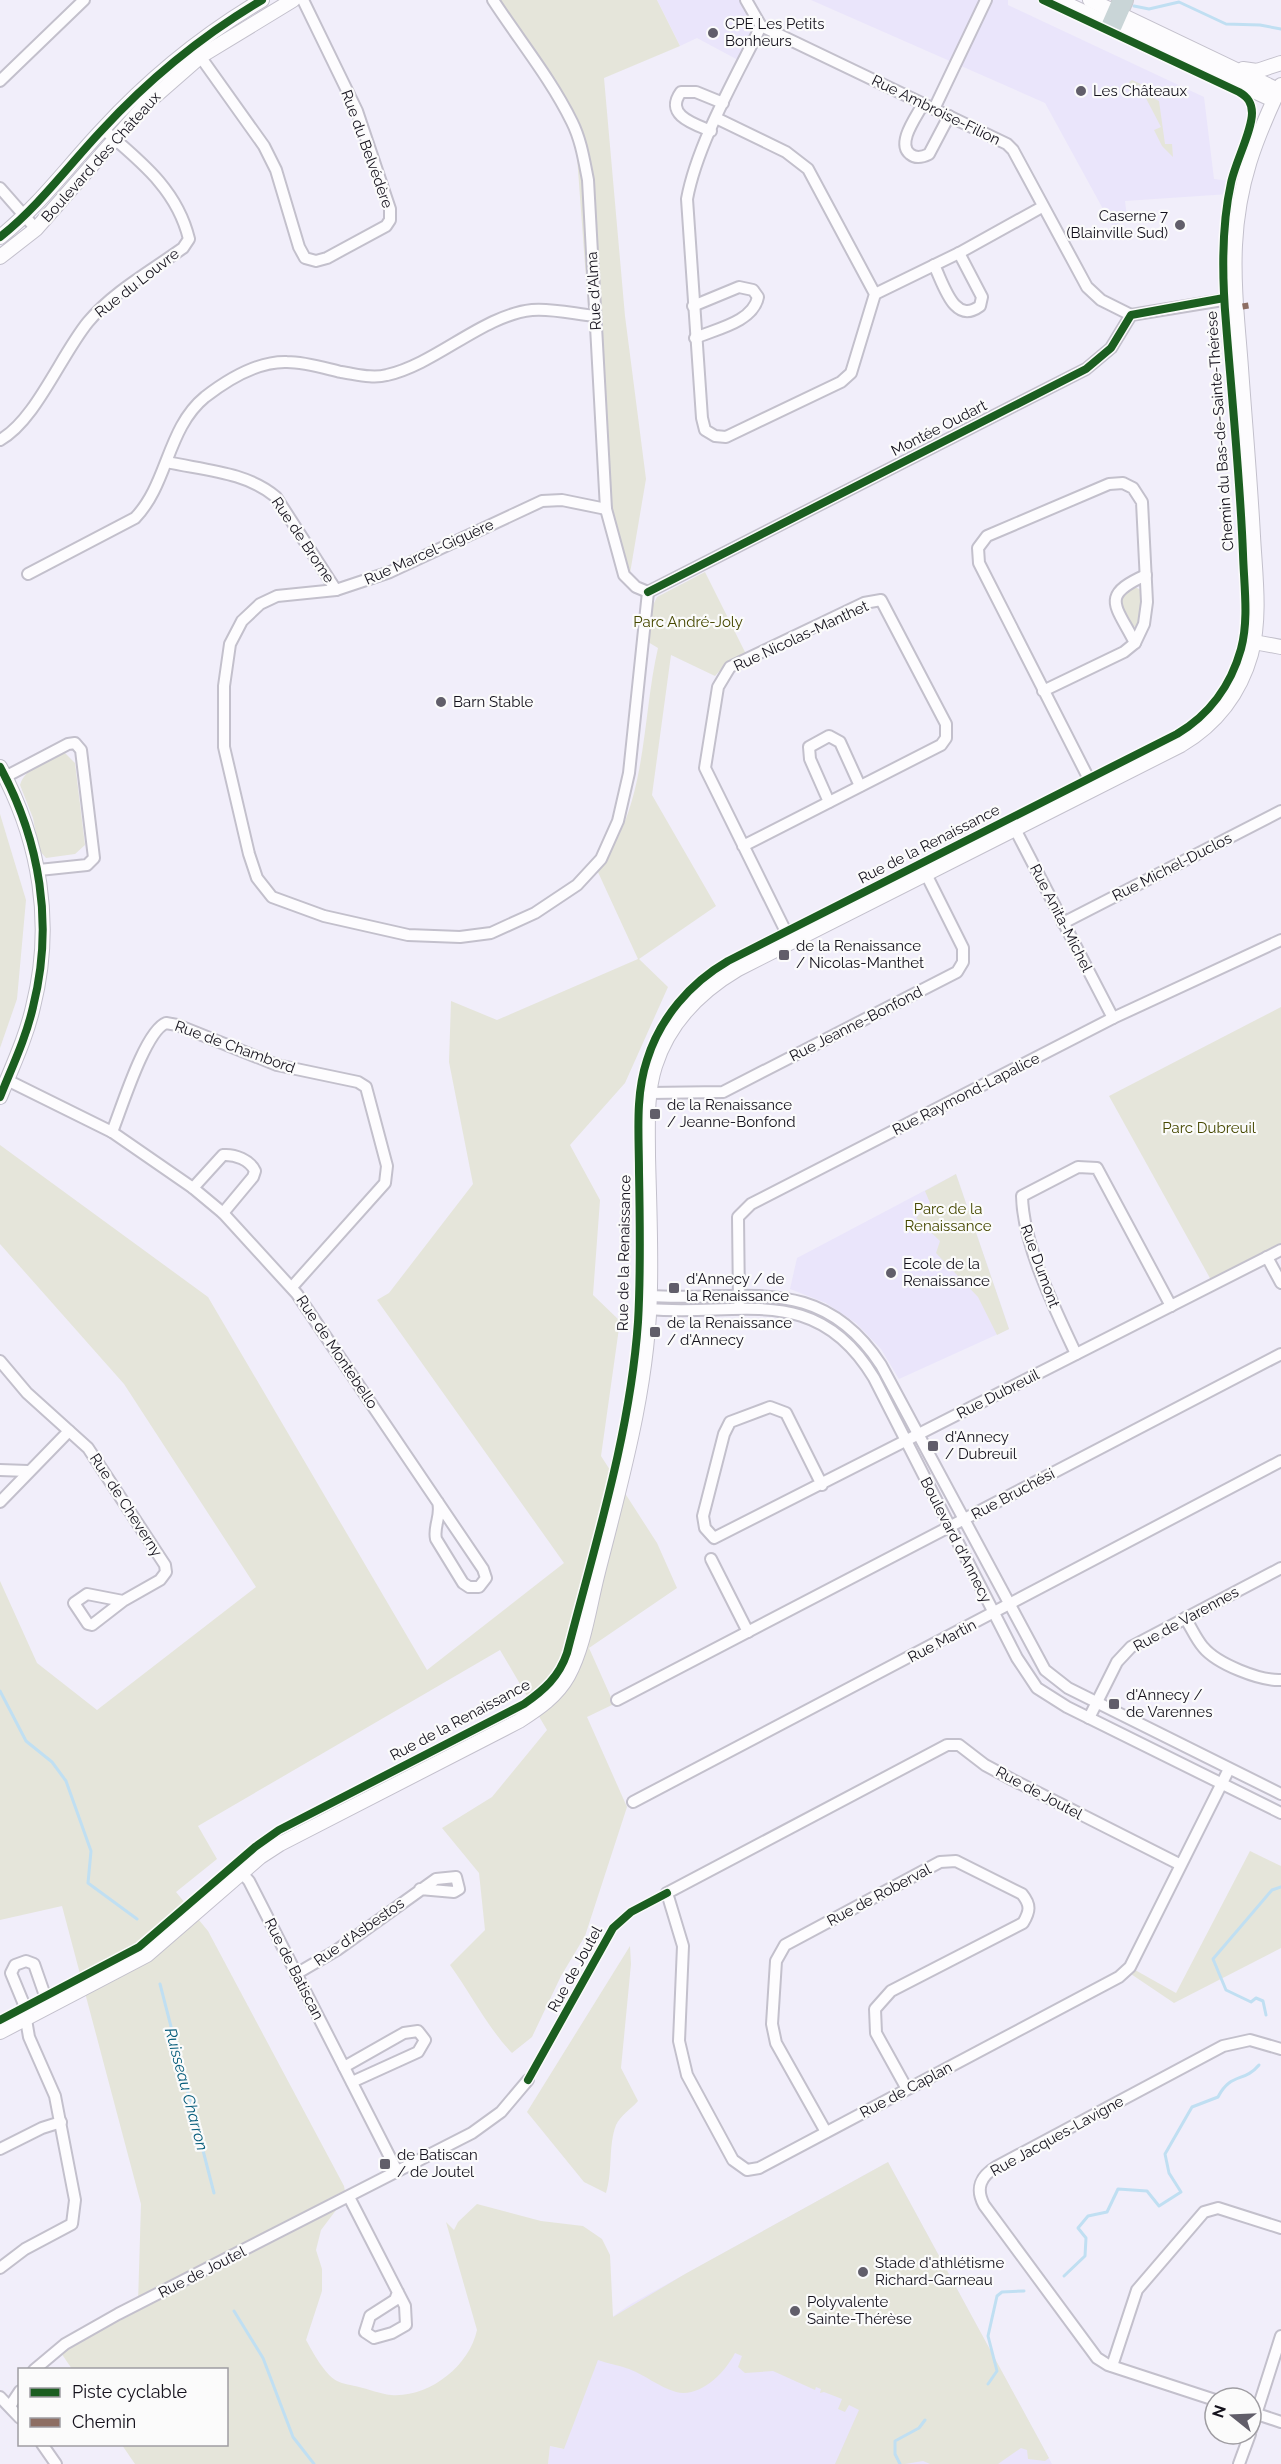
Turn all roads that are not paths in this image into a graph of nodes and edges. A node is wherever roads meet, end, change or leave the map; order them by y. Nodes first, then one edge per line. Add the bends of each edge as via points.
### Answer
1 (84, 0) edge
2 (293, 0) edge
3 (303, 0) edge
4 (493, 0) edge
5 (746, 0) edge
6 (987, 0) edge
7 (1058, 0) edge
8 (255, 2) edge
9 (1109, 9) edge
10 (761, 26) junction
11 (197, 52) junction
12 (1281, 63) edge
13 (1227, 64) junction
14 (0, 81) edge
15 (1279, 94) edge
16 (723, 103) junction
17 (923, 104) junction
18 (934, 109) junction
19 (949, 116) junction
20 (716, 118) junction
21 (103, 129) junction
22 (711, 131) junction
23 (114, 139) junction
24 (0, 188) edge
25 (1042, 207) junction
26 (25, 218) junction
27 (36, 229) junction
28 (0, 237) edge
29 (959, 253) junction
30 (0, 257) edge
31 (934, 265) junction
32 (875, 294) junction
33 (1235, 298) junction
34 (693, 306) junction
35 (1131, 315) junction
36 (595, 316) junction
37 (695, 338) junction
38 (0, 440) edge
39 (167, 462) junction
40 (606, 509) junction
41 (28, 574) dead end
42 (1146, 575) junction
43 (336, 590) junction
44 (648, 592) junction
45 (1254, 642) junction
46 (1135, 643) junction
47 (1281, 647) edge
48 (1043, 691) junction
49 (3, 772) edge
50 (860, 786) junction
51 (1094, 789) junction
52 (829, 802) junction
53 (1281, 812) edge
54 (1015, 829) junction
55 (742, 846) junction
56 (39, 870) junction
57 (926, 874) junction
58 (1063, 922) junction
59 (1281, 940) edge
60 (791, 942) junction
61 (1113, 1018) junction
62 (7, 1080) junction
63 (650, 1094) junction
64 (0, 1097) edge
65 (112, 1132) junction
66 (193, 1188) junction
67 (222, 1213) junction
68 (1281, 1250) edge
69 (1267, 1257) junction
70 (1281, 1283) edge
71 (292, 1287) junction
72 (739, 1295) junction
73 (649, 1302) junction
74 (1171, 1306) junction
75 (739, 1308) junction
76 (1076, 1354) junction
77 (1281, 1354) edge
78 (0, 1361) edge
79 (69, 1431) junction
80 (919, 1434) junction
81 (906, 1442) junction
82 (1281, 1461) edge
83 (0, 1470) edge
84 (28, 1471) junction
85 (822, 1485) junction
86 (0, 1502) edge
87 (438, 1502) junction
88 (965, 1519) junction
89 (949, 1527) junction
90 (711, 1559) dead end
91 (1281, 1568) edge
92 (123, 1601) dead end
93 (1009, 1605) junction
94 (994, 1613) junction
95 (1185, 1618) junction
96 (748, 1632) junction
97 (1281, 1680) edge
98 (617, 1700) dead end
99 (1096, 1702) junction
100 (1089, 1718) junction
101 (1229, 1769) junction
102 (1222, 1784) junction
103 (1281, 1794) edge
104 (633, 1802) dead end
105 (1281, 1813) edge
106 (1181, 1865) junction
107 (242, 1873) junction
108 (420, 1889) dead end
109 (667, 1893) joint
110 (296, 1974) junction
111 (49, 2007) junction
112 (26, 2019) junction
113 (0, 2032) edge
114 (1281, 2049) edge
115 (344, 2067) junction
116 (528, 2080) dead end
117 (352, 2082) junction
118 (907, 2089) junction
119 (61, 2122) junction
120 (826, 2132) junction
121 (0, 2149) edge
122 (397, 2171) junction
123 (349, 2196) junction
124 (1281, 2228) edge
125 (0, 2268) edge
126 (398, 2292) junction
127 (1281, 2336) edge
128 (1112, 2366) junction
129 (36, 2368) edge
130 (1263, 2387) edge
131 (18, 2394) edge
132 (1203, 2396) edge
133 (0, 2397) edge
134 (10, 2406) junction
135 (18, 2416) edge
136 (1263, 2416) edge
137 (1281, 2422) edge
138 (43, 2446) edge
139 (1246, 2446) edge
140 (56, 2464) edge
141 (1239, 2464) edge

1 - 14 street
2 - 11 street, Boulevard des Châteaux
3 - 11 street, Rue du Belvédère via 357,111 390,209 386,226 327,258 305,258 276,170 264,146
4 - 36 street, Rue d'Alma via 557,96 582,148 588,180
5 - 10 street
6 - 18 street
7 - 9 street
8 - 11 street, Boulevard des Châteaux
9 - 13 street
9 - 15 street
10 - 16 street
10 - 17 street, Rue Ambroise-Filion
11 - 21 street, Boulevard des Châteaux via 149,84
11 - 23 street, Boulevard des Châteaux
12 - 13 street via 1257,71
13 - 15 street
15 - 33 street, Chemin du Bas-de-Sainte-Thérèse via 1252,148 1241,188
16 - 20 street
16 - 22 street via 688,91 677,98 682,118
17 - 18 street, Rue Ambroise-Filion
17 - 19 street via 905,140 910,155 929,154
18 - 19 street, Rue Ambroise-Filion
19 - 25 street, Rue Ambroise-Filion via 1013,150
20 - 22 street
20 - 32 street via 786,152 808,169
21 - 23 street, Rue du Louvre
21 - 26 street, Boulevard des Châteaux
22 - 34 street via 687,199
23 - 27 street, Boulevard des Châteaux
23 - 38 street, Rue du Louvre via 152,172 172,197 189,239 183,248 90,319 24,421
24 - 26 street
25 - 29 street
25 - 35 street, Rue Ambroise-Filion via 1087,287 1101,300
26 - 27 street
26 - 28 street, Boulevard des Châteaux
27 - 30 street, Boulevard des Châteaux
29 - 31 street
29 - 31 street via 982,297 973,312 957,309
31 - 32 street
32 - 37 street via 851,373 841,382 726,437 705,430
33 - 35 street
33 - 45 street, Chemin du Bas-de-Sainte-Thérèse via 1253,535
34 - 37 street
34 - 37 street via 740,287 753,290 758,297 756,308 748,315
35 - 44 street, Montée Oudart via 1111,348 1086,369
36 - 39 street via 532,310 505,317 423,362 386,376 288,362 266,364 240,375 204,399 176,434
36 - 40 street, Rue d'Alma
39 - 41 street via 148,504 135,518
39 - 43 street, Rue de Brome via 263,485 276,497
40 - 43 street, Rue Marcel-Giguère via 562,500 542,501 390,572
40 - 44 street, Rue d'Alma via 624,575
42 - 46 street via 1144,624
42 - 46 street via 1121,587 1116,595 1115,604
42 - 48 street via 1142,502 1133,488 1124,483 1109,484 987,536 978,548 979,562
43 - 44 street, Rue Marcel-Giguère via 277,596 260,604 242,621 230,644 224,686 224,747 257,878 272,897 324,916 408,935 460,937 491,933 535,913 577,885 601,859 618,821 629,774
45 - 47 street
45 - 51 street, Rue de la Renaissance via 1236,690 1210,723 1181,745
46 - 48 street
48 - 51 street
49 - 56 street via 27,826
49 - 56 street via 68,744 78,744 81,750 94,858 87,865
50 - 52 street, Rue Nicolas-Manthet
50 - 52 street via 840,742 829,736 819,741 809,747 810,759
50 - 55 street, Rue Nicolas-Manthet via 941,745 946,738 946,724 881,600 864,603 730,667 718,687 705,768
51 - 54 street, Rue de la Renaissance
52 - 55 street, Rue Nicolas-Manthet
53 - 58 street, Rue Michel-Duclos
54 - 57 street, Rue de la Renaissance
54 - 58 street, Rue Anita-Michel
55 - 60 street, Rue Nicolas-Manthet
56 - 62 street via 39,979 25,1036
57 - 60 street, Rue de la Renaissance
57 - 63 street, Rue Jeanne-Bonfond via 963,948 963,962 957,972 723,1092
58 - 61 street, Rue Anita-Michel
59 - 61 street, Rue Raymond-Lapalice
60 - 63 street, Rue de la Renaissance via 724,977 694,1001 663,1045 651,1077
61 - 72 street, Rue Raymond-Lapalice via 742,1210 738,1226
62 - 64 street
62 - 65 street, Rue de Montebello
63 - 73 street, Rue de la Renaissance
65 - 66 street, Rue de Montebello
65 - 71 street, Rue de Chambord via 155,1030 166,1023 277,1065 366,1087 387,1166 385,1182
66 - 67 street, Rue de Montebello
66 - 67 street via 223,1155 250,1163 255,1171 253,1178
67 - 71 street, Rue de Montebello
68 - 69 street, Rue Dubreuil
69 - 70 street
69 - 74 street, Rue Dubreuil
71 - 87 street, Rue de Montebello
72 - 73 street, Boulevard d'Annecy
72 - 75 street, Rue Raymond-Lapalice
72 - 80 street, Boulevard d'Annecy via 800,1301 845,1326 877,1359
73 - 75 street, Boulevard d'Annecy
73 - 107 street, Rue de la Renaissance via 641,1383 626,1458 577,1652 564,1683 548,1701 525,1717 296,1834
74 - 76 street, Rue Dubreuil
74 - 76 street, Rue Dumont via 1097,1168 1078,1167 1022,1196 1022,1216 1052,1302
75 - 81 street, Boulevard d'Annecy via 793,1312 839,1336 867,1368
76 - 80 street, Rue Dubreuil
77 - 88 street, Rue Bruchési
78 - 79 street, Rue de Cheverny via 27,1393
79 - 84 street
79 - 92 street, Rue de Cheverny via 92,1453 166,1567 160,1580
80 - 81 street, Rue Dubreuil
80 - 88 street, Boulevard d'Annecy
81 - 85 street, Rue Dubreuil
81 - 89 street, Boulevard d'Annecy
82 - 93 street, Rue Martin
83 - 84 street
84 - 86 street
85 - 85 street, Rue Dubreuil via 786,1413 771,1407 730,1422 704,1516 705,1528 714,1538
87 - 87 street, Rue de Montebello via 436,1539 463,1583 479,1587 486,1578 485,1572
88 - 89 street, Rue Bruchési
88 - 93 street, Boulevard d'Annecy
89 - 94 street, Boulevard d'Annecy
89 - 96 street, Rue Bruchési
90 - 96 street
91 - 95 street, Rue de Varennes
93 - 94 street, Rue Martin
93 - 99 street, Boulevard d'Annecy via 1045,1670
94 - 100 street, Boulevard d'Annecy via 1033,1684 1054,1701
94 - 104 street, Rue Martin
95 - 97 street via 1211,1655 1258,1678
95 - 99 street, Rue de Varennes via 1131,1647 1117,1662
96 - 98 street, Rue Bruchési
99 - 100 street, Rue de Varennes
99 - 101 street, Boulevard d'Annecy
100 - 102 street, Boulevard d'Annecy
101 - 102 street, Rue de Caplan
101 - 103 street, Boulevard d'Annecy
102 - 105 street, Boulevard d'Annecy
102 - 106 street, Rue de Caplan
106 - 109 street, Rue de Joutel via 985,1765 959,1745 947,1745
106 - 118 street, Rue de Caplan via 1130,1967 1119,1977
107 - 110 street, Rue de Batiscan
107 - 111 street, Rue de la Renaissance via 154,1950
108 - 110 street, Rue d'Asbestos via 337,1950
109 - 120 street, Rue de Caplan via 683,1946 679,2041 687,2075 733,2160 747,2170 759,2168
110 - 115 street, Rue de Batiscan
111 - 112 street, Rue de la Renaissance
111 - 112 street via 34,1964 18,1963 11,1973
112 - 113 street, Rue de la Renaissance
112 - 119 street via 28,2037 52,2089
114 - 128 street, Rue Jacques-Lavigne via 1250,2040 1222,2046 996,2167 983,2178 979,2192 984,2205 1090,2350
115 - 117 street, Rue de Batiscan
115 - 117 street via 404,2033 418,2031 424,2035 418,2052
116 - 122 street, Rue de Joutel via 490,2122
117 - 122 street, Rue de Batiscan
118 - 120 street, Rue de Caplan
118 - 120 street, Rue de Roberval via 876,2033 875,2009 891,1990 1023,1923 1029,1914 1029,1903 1022,1894 956,1862 940,1862 785,1945 776,1961 772,2024 776,2043
119 - 121 street via 42,2127
119 - 125 street via 75,2200 72,2224 25,2249
122 - 123 street, Rue de Joutel
123 - 126 street
123 - 129 street, Rue de Joutel via 118,2314 65,2344
124 - 128 street via 1218,2208 1204,2212 1137,2290
126 - 126 street via 395,2300 370,2316 365,2332 374,2338 392,2334 406,2325 405,2306
127 - 130 street
128 - 132 street, Rue Jacques-Lavigne
131 - 134 street
133 - 134 street
134 - 135 street
136 - 137 street
138 - 140 street
139 - 141 street

